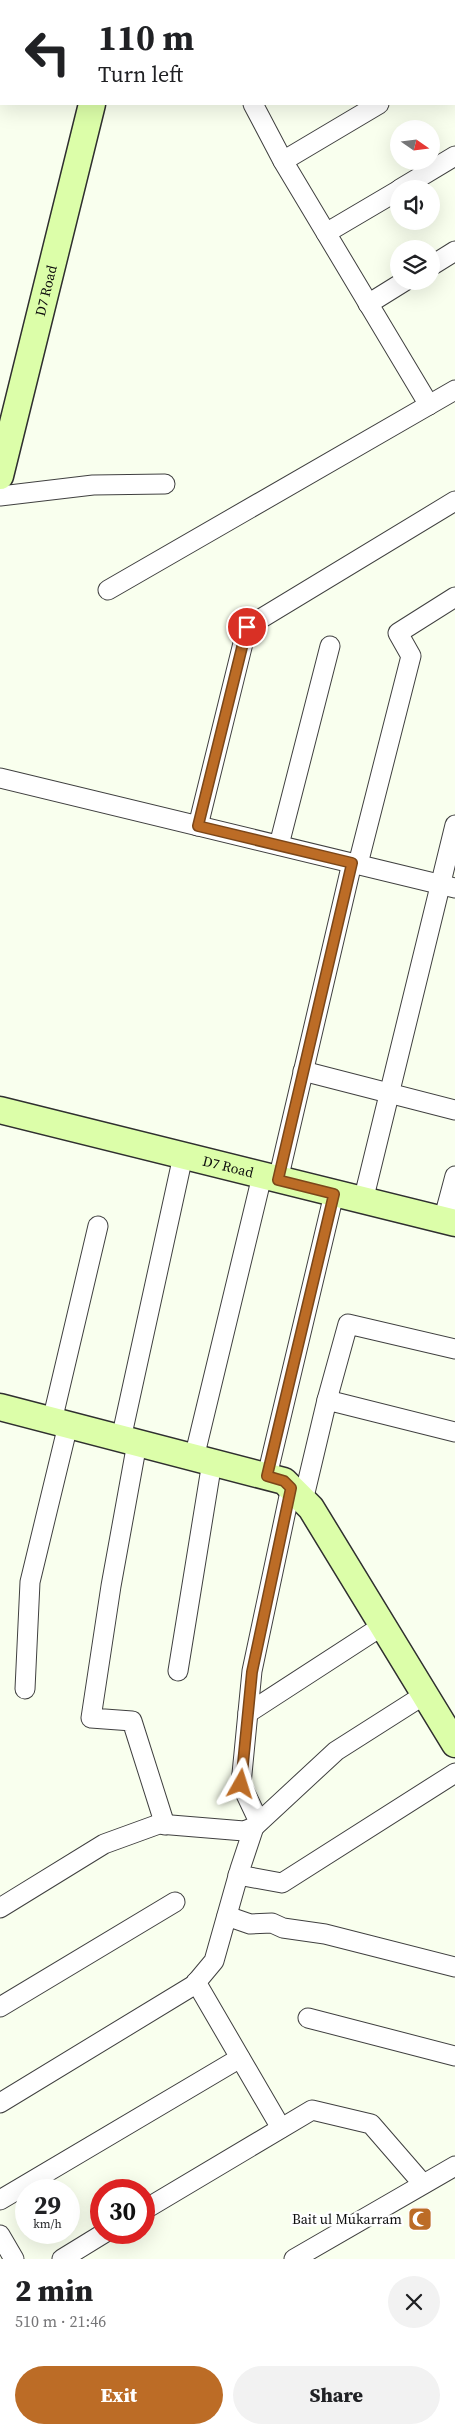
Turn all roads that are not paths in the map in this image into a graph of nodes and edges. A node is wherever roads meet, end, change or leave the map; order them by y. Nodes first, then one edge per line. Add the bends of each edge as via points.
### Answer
1 (92, 105) edge
2 (254, 105) edge
3 (377, 105) edge
4 (455, 156) edge
5 (283, 161) junction
6 (415, 180) edge
7 (390, 195) edge
8 (326, 233) junction
9 (455, 251) edge
10 (440, 260) edge
11 (391, 290) edge
12 (368, 304) junction
13 (455, 390) edge
14 (429, 405) junction
15 (0, 476) edge
16 (165, 484) dead end
17 (0, 496) edge
18 (455, 501) edge
19 (108, 590) dead end
20 (455, 597) edge
21 (330, 646) dead end
22 (0, 778) edge
23 (455, 825) edge
24 (198, 826) junction
25 (280, 845) junction
26 (355, 864) junction
27 (448, 886) edge
28 (303, 1072) junction
29 (389, 1093) junction
30 (0, 1110) edge
31 (455, 1110) edge
32 (184, 1156) junction
33 (455, 1176) edge
34 (270, 1178) junction
35 (334, 1194) junction
36 (363, 1201) junction
37 (449, 1222) edge
38 (98, 1226) dead end
39 (455, 1349) edge
40 (327, 1400) junction
41 (0, 1407) edge
42 (60, 1423) junction
43 (455, 1432) edge
44 (129, 1441) junction
45 (203, 1460) junction
46 (267, 1476) junction
47 (297, 1494) junction
48 (382, 1626) junction
49 (178, 1671) dead end
50 (25, 1690) dead end
51 (424, 1695) junction
52 (248, 1713) junction
53 (455, 1744) edge
54 (455, 1773) edge
55 (165, 1825) junction
56 (257, 1825) junction
57 (238, 1875) junction
58 (175, 1902) dead end
59 (0, 1908) edge
60 (227, 1916) junction
61 (455, 1967) edge
62 (196, 1982) junction
63 (0, 2007) edge
64 (308, 2018) dead end
65 (455, 2056) edge
66 (240, 2058) junction
67 (0, 2103) edge
68 (281, 2128) junction
69 (455, 2166) edge
70 (423, 2184) junction
71 (0, 2200) edge
72 (155, 2203) edge
73 (0, 2235) edge
74 (90, 2242) edge
75 (14, 2259) edge
76 (62, 2259) edge
77 (294, 2259) edge

1 - 15 street, D7 Road
2 - 5 street
3 - 5 street
4 - 6 street
5 - 8 street
7 - 8 street
8 - 12 street
9 - 10 street
11 - 12 street
12 - 14 street
13 - 14 street
14 - 19 street
16 - 17 street via 93,485
18 - 24 street via 247,627
20 - 26 street via 398,633 412,656
21 - 25 street
22 - 24 street
23 - 27 street
24 - 25 street
25 - 26 street
26 - 27 street
26 - 28 street
27 - 29 street
28 - 29 street
28 - 34 street
29 - 31 street
29 - 36 street
30 - 32 street, D7 Road
32 - 34 street, D7 Road
32 - 44 street
33 - 37 street
34 - 35 street, D7 Road
34 - 45 street
35 - 36 street, D7 Road
35 - 46 street
36 - 37 street, D7 Road
38 - 42 street
39 - 40 street via 348,1324
40 - 43 street
40 - 47 street
41 - 42 street
42 - 44 street
42 - 50 street via 30,1582
44 - 45 street
44 - 55 street via 91,1718 132,1721
45 - 46 street
45 - 49 street
46 - 47 street via 284,1481
47 - 48 street via 311,1508
47 - 52 street via 252,1672
48 - 51 street
48 - 52 street
51 - 53 street
51 - 56 street via 336,1751
52 - 56 street via 241,1784
54 - 57 street via 282,1883
55 - 56 street via 244,1831
55 - 59 street via 159,1824 104,1844
56 - 57 street
57 - 60 street
58 - 63 street
60 - 61 street via 250,1924 272,1923 283,1928 324,1934
60 - 62 street via 214,1960
62 - 66 street
62 - 67 street
64 - 65 street
66 - 68 street
66 - 71 street
68 - 70 street via 312,2110 371,2124
68 - 72 street
69 - 70 street
70 - 77 street
73 - 75 street
74 - 76 street

